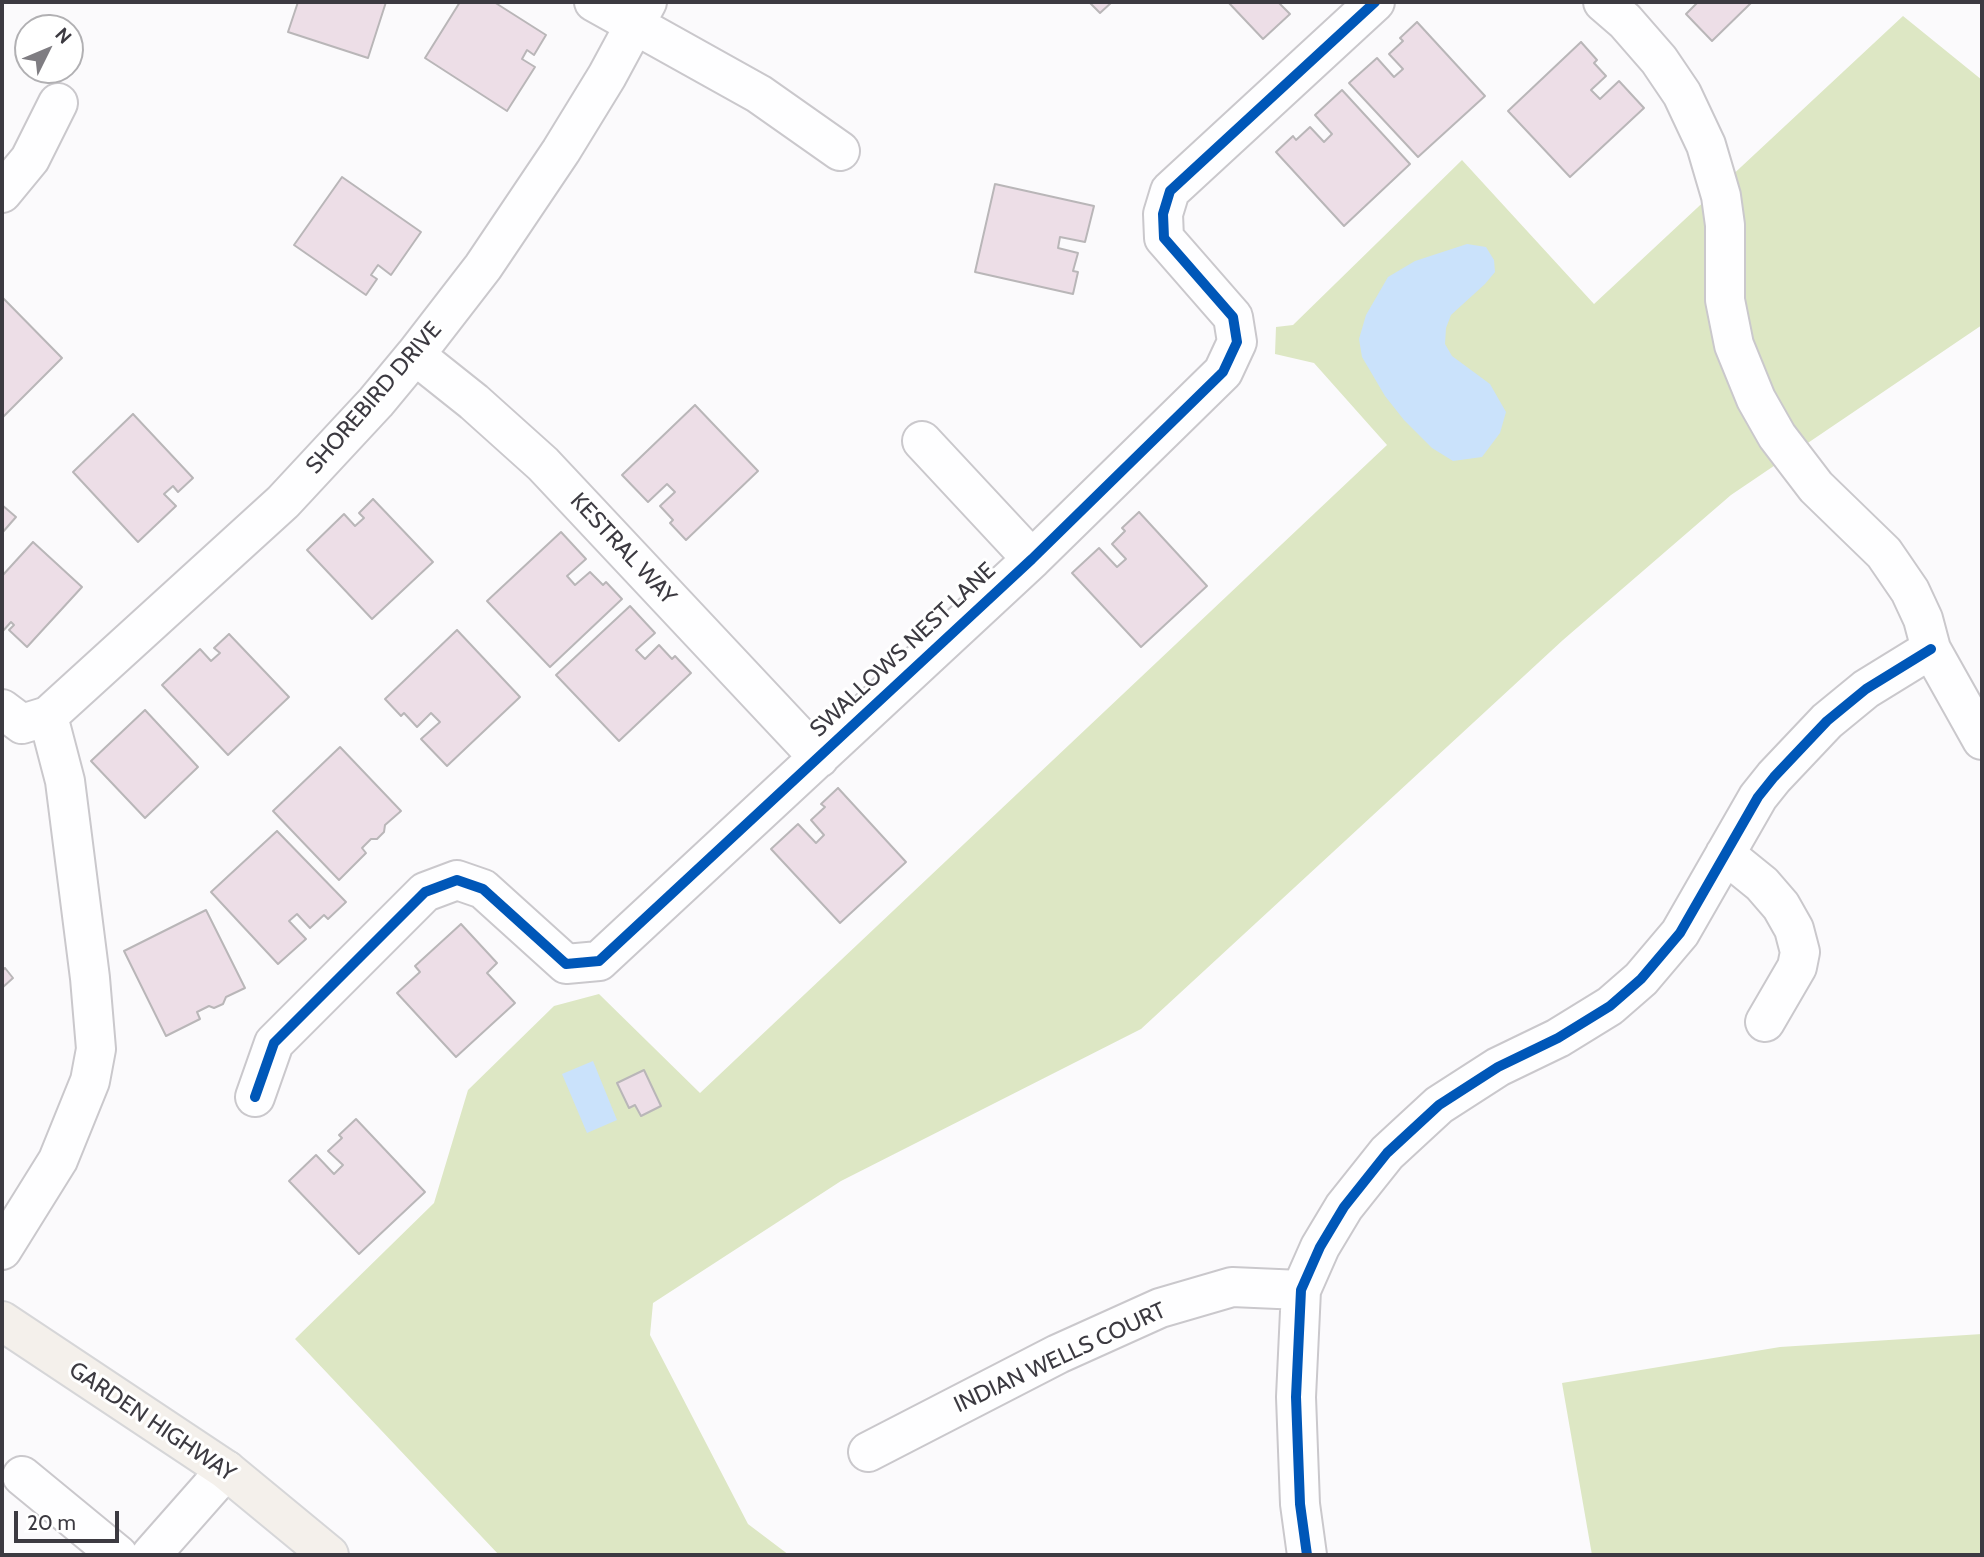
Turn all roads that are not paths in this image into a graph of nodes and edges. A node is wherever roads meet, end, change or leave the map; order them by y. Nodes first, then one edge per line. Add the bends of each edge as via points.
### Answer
1 (594, 2) edge
2 (1375, 2) edge
3 (1603, 2) edge
4 (641, 13) edge
5 (58, 103) dead end
6 (840, 151) dead end
7 (2, 192) edge
8 (415, 355) junction
9 (922, 441) dead end
10 (1032, 559) junction
11 (1931, 649) junction
12 (24, 717) edge
13 (1982, 740) edge
14 (819, 758) junction
15 (1725, 854) junction
16 (1765, 1022) dead end
17 (255, 1097) dead end
18 (12, 1202) edge
19 (2, 1250) edge
20 (1301, 1290) junction
21 (2, 1321) edge
22 (868, 1452) dead end
23 (226, 1470) junction
24 (22, 1476) dead end
25 (118, 1555) edge
26 (151, 1555) edge
27 (329, 1555) edge
28 (1307, 1555) edge

1 - 4 street
2 - 10 street, SWALLOWS NEST LANE via 1170,191 1163,214 1164,238 1233,317 1237,342 1223,372
3 - 11 street via 1659,60 1682,93 1706,145 1725,225 1725,300 1734,345 1756,399 1816,487 1884,553 1910,591
4 - 6 street
4 - 8 street, SHOREBIRD DRIVE via 561,151 482,268
5 - 7 street via 30,159
8 - 12 street, SHOREBIRD DRIVE via 283,502
8 - 14 street, KESTRAL WAY via 543,464
9 - 10 street
10 - 14 street, SWALLOWS NEST LANE
11 - 13 street
11 - 15 street via 1866,689 1826,721 1758,797
12 - 18 street via 65,781 96,1049 90,1081 58,1160
14 - 17 street, SWALLOWS NEST LANE via 599,961 566,964 483,889 457,880 425,892 274,1043
15 - 16 street via 1781,906 1800,952 1797,967
15 - 20 street via 1680,933 1641,979 1610,1006 1558,1038 1497,1066 1439,1105 1387,1153 1344,1207
18 - 19 street
20 - 22 street, INDIAN WELLS COURT via 1232,1287 1160,1308 1058,1354
20 - 28 street via 1296,1397
21 - 23 main road, GARDEN HIGHWAY
23 - 26 street
23 - 27 main road, GARDEN HIGHWAY
24 - 25 street

